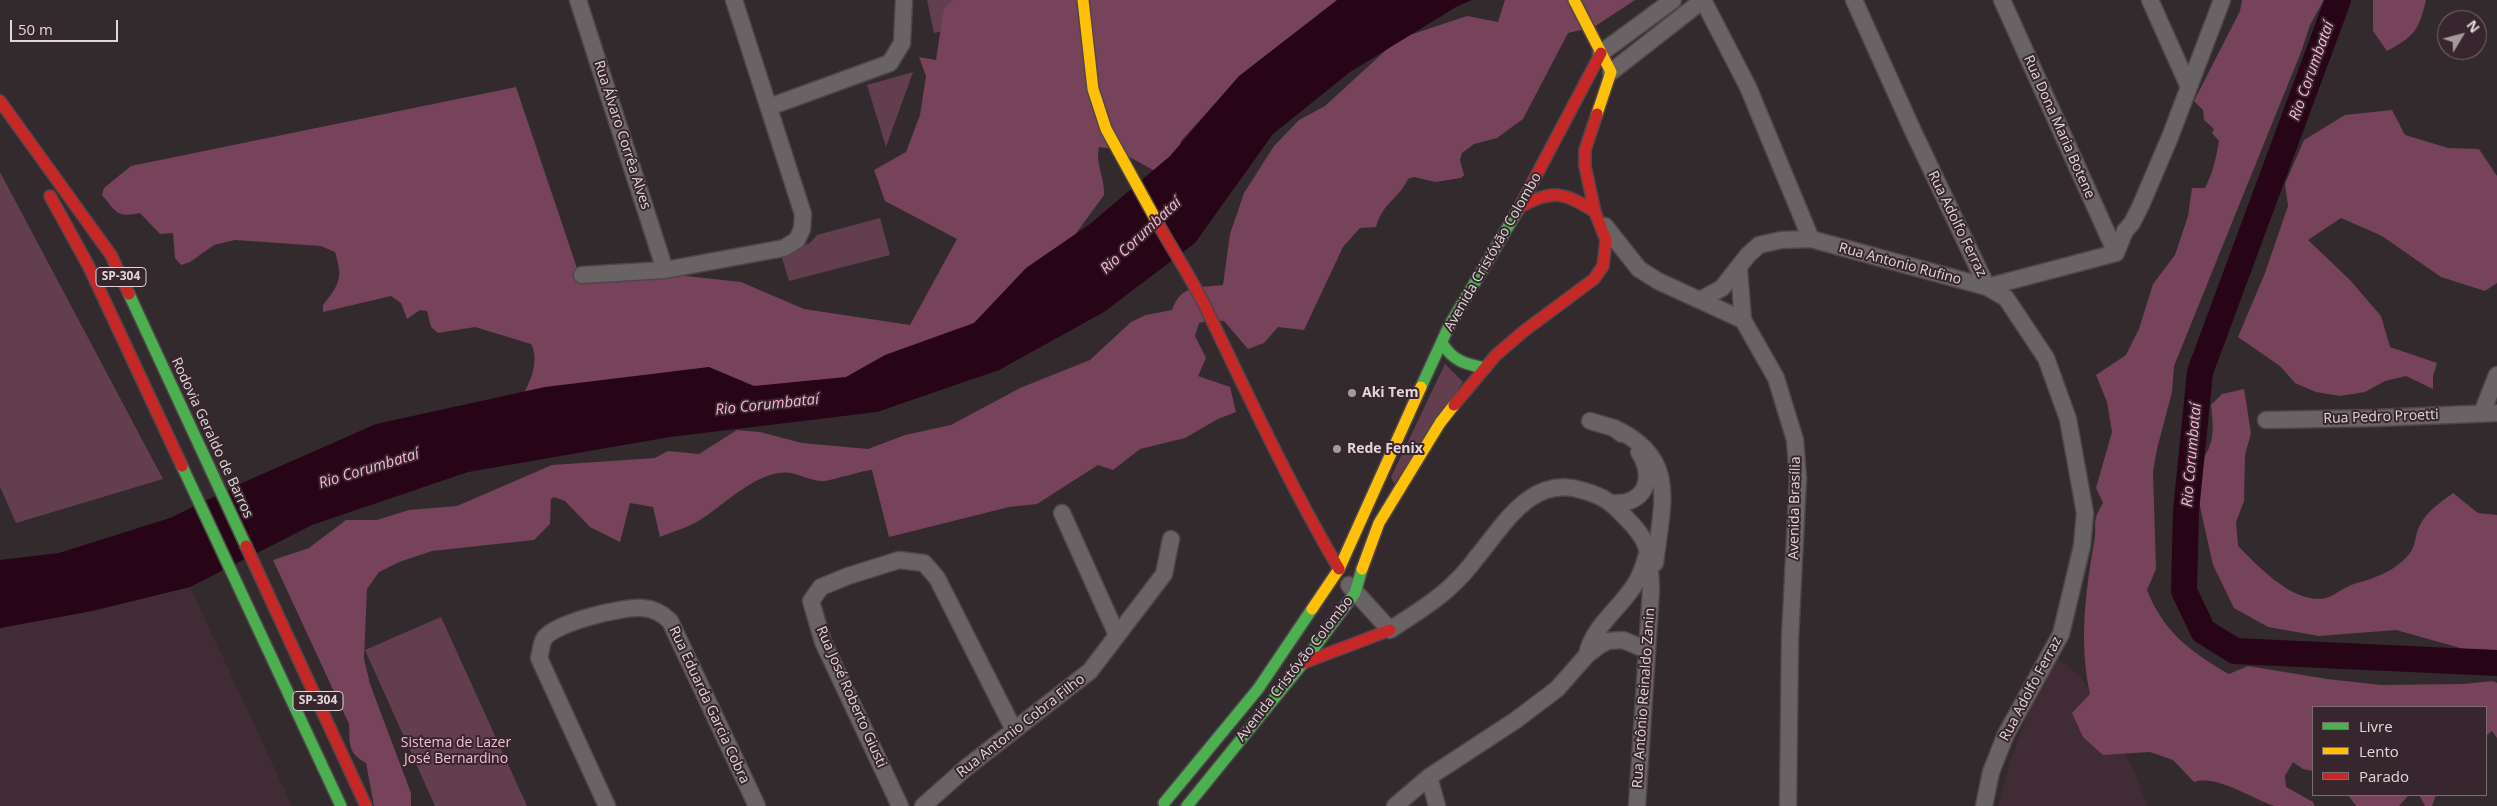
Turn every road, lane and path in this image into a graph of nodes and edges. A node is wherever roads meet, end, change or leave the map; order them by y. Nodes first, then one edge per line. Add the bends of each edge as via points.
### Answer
1 (578, 0) edge
2 (734, 0) edge
3 (904, 0) edge
4 (1083, 0) edge
5 (1673, 0) edge
6 (1703, 0) edge
7 (1854, 0) edge
8 (2002, 0) edge
9 (2150, 0) edge
10 (2222, 0) edge
11 (1575, 2) edge
12 (1601, 54) junction
13 (1611, 72) junction
14 (2188, 84) junction
15 (0, 101) edge
16 (0, 106) edge
17 (769, 107) junction
18 (37, 173) dead end
19 (46, 190) dead end
20 (1520, 207) junction
21 (1595, 212) junction
22 (1810, 239) junction
23 (2116, 253) junction
24 (665, 270) junction
25 (1739, 270) junction
26 (582, 275) dead end
27 (1987, 287) junction
28 (1700, 300) junction
29 (1743, 320) junction
30 (1442, 343) junction
31 (1485, 368) junction
32 (2497, 374) edge
33 (2489, 413) edge
34 (2266, 420) dead end
35 (1590, 421) dead end
36 (1614, 428) junction
37 (1394, 502) junction
38 (1611, 503) junction
39 (1062, 513) dead end
40 (1307, 515) junction
41 (1354, 532) junction
42 (1171, 539) dead end
43 (1648, 548) junction
44 (1340, 569) junction
45 (1652, 590) junction
46 (1355, 593) junction
47 (1390, 630) junction
48 (1117, 635) junction
49 (1647, 650) junction
50 (1587, 654) junction
51 (1303, 663) junction
52 (1014, 730) junction
53 (1429, 777) junction
54 (1162, 804) edge
55 (341, 806) edge
56 (366, 806) edge
57 (607, 806) edge
58 (757, 806) edge
59 (900, 806) edge
60 (923, 806) edge
61 (1185, 806) edge
62 (1395, 806) edge
63 (1437, 806) edge
64 (1637, 806) edge
65 (1788, 806) edge
66 (1984, 806) edge

1 - 24 street, Rua Álvaro Corrêa Alves
2 - 17 street
3 - 17 street via 902,43 890,63
4 - 40 main road via 1094,88 1106,128 1204,304 1246,396
5 - 12 street, Avenida Cristóvão Colombo
6 - 13 street
6 - 22 street via 1748,87
7 - 27 street, Rua Adolfo Ferraz
8 - 23 street, Rua Dona Maria Botene
9 - 14 street
10 - 14 street
11 - 12 main road
12 - 13 main road
12 - 20 main road, Avenida Cristóvão Colombo
13 - 21 main road, Avenida Cristóvão Colombo via 1585,150 1585,166
14 - 23 street via 2167,146
15 - 56 main road, Rodovia Geraldo de Barros / SP-304 via 110,255
16 - 18 main road
17 - 24 street via 803,214 797,240 784,248 762,253
19 - 55 main road, SP-304 via 88,265
20 - 21 main road via 1538,196 1559,192
20 - 30 main road, Avenida Cristóvão Colombo
21 - 28 street via 1639,269
21 - 31 main road, Avenida Cristóvão Colombo via 1606,240 1603,266 1594,279 1524,331
22 - 25 street, Rua Antonio Rufino via 1759,245
22 - 27 street, Rua Antonio Rufino
23 - 27 street, Rua Antonio Rufino
24 - 26 street
25 - 28 street, Rua Antonio Rufino via 1722,288
25 - 29 street
27 - 66 street, Rua Adolfo Ferraz via 2006,298 2046,358 2068,419 2084,513 2082,546 2061,634 2006,734 1991,772
28 - 29 street
29 - 65 street, Avenida Brasília via 1776,378 1795,440 1798,478 1790,638
30 - 31 main road via 1460,364
30 - 41 main road, Avenida Cristóvão Colombo
31 - 37 main road, Avenida Cristóvão Colombo via 1440,423
32 - 33 street
33 - 34 street, Rua Pedro Proetti
35 - 36 street, Rua Antônio Reinaldo Zanin
36 - 38 street, Rua Antônio Reinaldo Zanin via 1636,448 1648,475 1638,496 1626,503
36 - 45 street, Rua Antônio Reinaldo Zanin via 1646,447 1653,456 1662,482
37 - 41 main road
37 - 46 main road, Avenida Cristóvão Colombo via 1370,544
38 - 43 street, Rua Antônio Reinaldo Zanin via 1637,529
38 - 47 street, Rua Antônio Reinaldo Zanin via 1589,492 1562,487 1531,497 1508,516 1478,557 1448,590
39 - 48 street
40 - 41 main road via 1335,532
40 - 44 main road
41 - 44 main road, Avenida Cristóvão Colombo
42 - 48 street, Rua Antonio Cobra Filho via 1164,574
43 - 45 street, Rua Antônio Reinaldo Zanin
43 - 50 street via 1633,590 1594,636
44 - 46 street
44 - 54 main road, Avenida Cristóvão Colombo via 1258,690
45 - 49 street, Rua Antônio Reinaldo Zanin
46 - 47 street
46 - 51 main road, Avenida Cristóvão Colombo
47 - 51 main road
48 - 52 street, Rua Antonio Cobra Filho via 1090,671
49 - 50 street via 1628,641 1615,640
49 - 64 street, Rua Antônio Reinaldo Zanin
50 - 53 street via 1557,689
51 - 61 main road, Avenida Cristóvão Colombo
52 - 59 street, Rua José Roberto Giusti via 937,578 924,564 898,560 821,587 812,601 823,642
52 - 60 street, Rua Antonio Cobra Filho
53 - 62 street
53 - 63 street
54 - 61 main road via 1177,802
57 - 58 street, Rua Eduarda Garcia Cobra via 539,658 544,638 556,629 596,615 642,608 662,613 670,621

